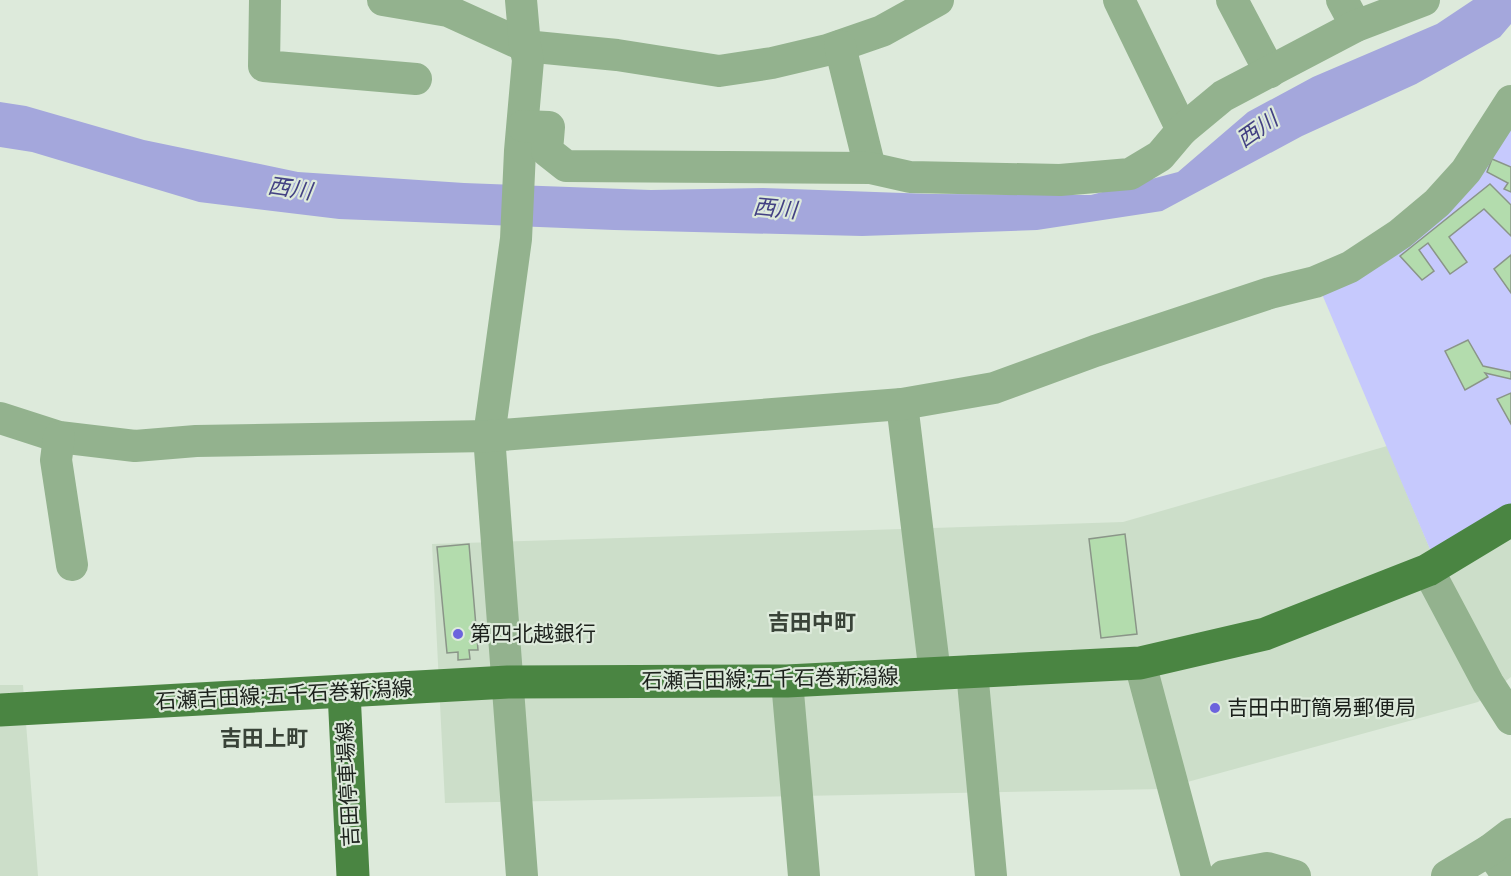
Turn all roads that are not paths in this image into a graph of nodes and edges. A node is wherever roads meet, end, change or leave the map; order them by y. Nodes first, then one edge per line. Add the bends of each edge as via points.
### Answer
1 (265, 0) edge
2 (383, 0) edge
3 (521, 0) edge
4 (938, 0) edge
5 (1119, 0) edge
6 (1232, 0) edge
7 (1424, 0) edge
8 (1349, 13) edge
9 (525, 46) junction
10 (840, 46) junction
11 (1270, 72) junction
12 (416, 79) dead end
13 (1511, 101) edge
14 (1182, 130) junction
15 (521, 138) junction
16 (870, 168) junction
17 (902, 404) junction
18 (0, 418) edge
19 (489, 436) junction
20 (59, 437) junction
21 (1511, 520) edge
22 (72, 565) dead end
23 (1428, 570) junction
24 (1140, 663) junction
25 (972, 671) junction
26 (935, 674) junction
27 (788, 681) junction
28 (508, 682) junction
29 (344, 692) junction
30 (0, 710) edge
31 (1511, 719) edge
32 (1501, 842) edge
33 (353, 876) edge
34 (522, 876) edge
35 (804, 876) edge
36 (991, 876) edge
37 (1197, 876) edge
38 (1224, 876) edge
39 (1296, 876) edge
40 (1447, 876) edge
41 (1508, 876) edge

1 - 12 street via 264,66
2 - 9 street via 448,11
3 - 9 street
4 - 10 street via 882,31
5 - 14 street
6 - 11 street
7 - 8 street
8 - 11 street
9 - 10 street via 719,71
9 - 15 street via 528,60
10 - 16 street
11 - 14 street via 1223,96
13 - 17 street via 1466,171 1437,203 1400,234 1350,267 994,388
14 - 16 street via 1160,156 1130,174 1060,180 922,178
15 - 16 street via 549,127 547,151 566,166
15 - 19 street via 516,238
17 - 19 street
17 - 26 street
18 - 20 street
19 - 20 street via 196,441 135,446
19 - 28 street
20 - 22 street via 56,460
21 - 23 main road, 石瀬吉田線;五千石巻新潟線
23 - 24 main road, 石瀬吉田線;五千石巻新潟線 via 1265,634
23 - 31 street
24 - 25 main road, 石瀬吉田線;五千石巻新潟線
24 - 37 street
25 - 26 main road, 石瀬吉田線;五千石巻新潟線
25 - 36 street
26 - 27 main road, 石瀬吉田線;五千石巻新潟線
27 - 28 main road, 石瀬吉田線;五千石巻新潟線
27 - 35 street
28 - 29 main road, 石瀬吉田線;五千石巻新潟線
28 - 34 street
29 - 30 main road, 石瀬吉田線;五千石巻新潟線
29 - 33 main road, 吉田停車場線
32 - 40 street
32 - 41 street
38 - 39 street via 1267,868

